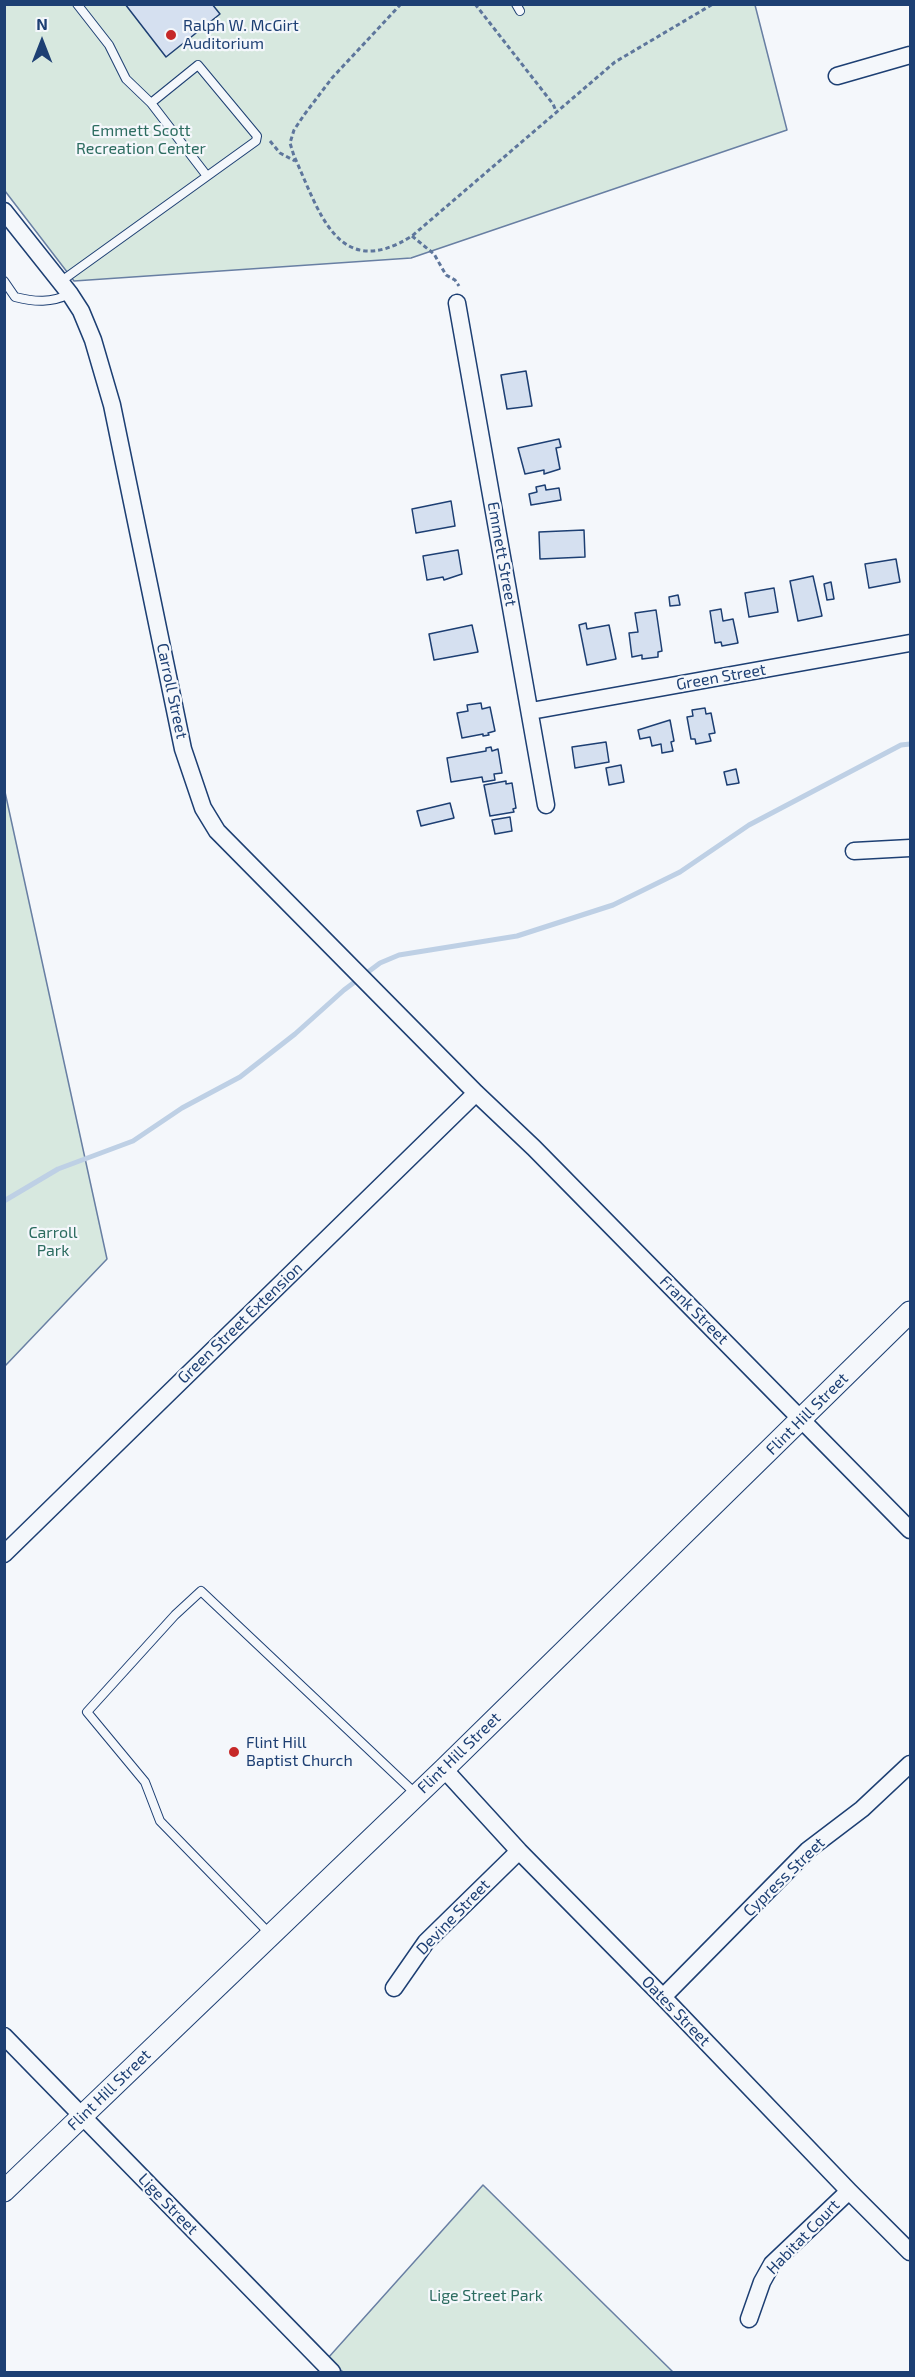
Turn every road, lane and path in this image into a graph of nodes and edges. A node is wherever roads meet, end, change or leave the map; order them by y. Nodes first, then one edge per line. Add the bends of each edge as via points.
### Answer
1 (77, 4) edge
2 (401, 4) edge
3 (475, 4) edge
4 (713, 4) edge
5 (910, 55) edge
6 (837, 76) dead end
7 (152, 103) junction
8 (556, 111) junction
9 (257, 136) junction
10 (296, 162) junction
11 (207, 176) junction
12 (4, 211) edge
13 (412, 236) junction
14 (4, 281) edge
15 (65, 288) junction
16 (459, 299) joint
17 (910, 643) edge
18 (531, 711) junction
19 (546, 805) dead end
20 (910, 848) edge
21 (854, 851) dead end
22 (476, 1093) junction
23 (910, 1312) edge
24 (802, 1420) junction
25 (910, 1530) edge
26 (4, 1554) edge
27 (910, 1764) edge
28 (444, 1769) junction
29 (417, 1795) junction
30 (519, 1851) junction
31 (271, 1935) junction
32 (394, 1988) dead end
33 (663, 1997) junction
34 (4, 2036) edge
35 (82, 2116) junction
36 (4, 2191) edge
37 (849, 2191) junction
38 (910, 2252) edge
39 (749, 2319) dead end
40 (332, 2373) edge

1 - 7 lane via 109,45 126,79
2 - 10 path via 332,78 294,130 290,143
3 - 8 path
4 - 8 path via 615,62
5 - 6 street
7 - 9 lane via 198,65
7 - 11 lane
8 - 13 path
9 - 10 path via 267,138 280,153
9 - 11 lane via 256,141
10 - 13 path via 329,230 341,243 356,250 372,251 390,248
11 - 15 lane
12 - 15 street, Carroll Street
13 - 16 path via 434,254 446,275 455,280 460,287
14 - 15 lane via 15,297 32,301 54,301
15 - 22 street, Carroll Street via 81,311 93,340 112,405 183,749 203,808 217,831
16 - 18 street, Emmett Street
17 - 18 street, Green Street
18 - 19 street, Emmett Street
20 - 21 street
22 - 24 street, Frank Street
22 - 26 street, Green Street Extension
23 - 24 street, Flint Hill Street
24 - 25 street, Frank Street
24 - 28 street, Flint Hill Street
27 - 33 street, Cypress Street via 862,1809 808,1850
28 - 29 street, Flint Hill Street
28 - 30 street, Oates Street
29 - 31 street, Flint Hill Street
29 - 31 lane via 201,1591 192,1599 87,1712 145,1782 160,1821
30 - 32 street, Devine Street via 426,1942
30 - 33 street, Oates Street
31 - 35 street, Flint Hill Street
33 - 37 street, Oates Street
34 - 35 street, Lige Street
35 - 36 street, Flint Hill Street
35 - 40 street, Lige Street
37 - 38 street, Oates Street
37 - 39 street, Habitat Court via 772,2264

